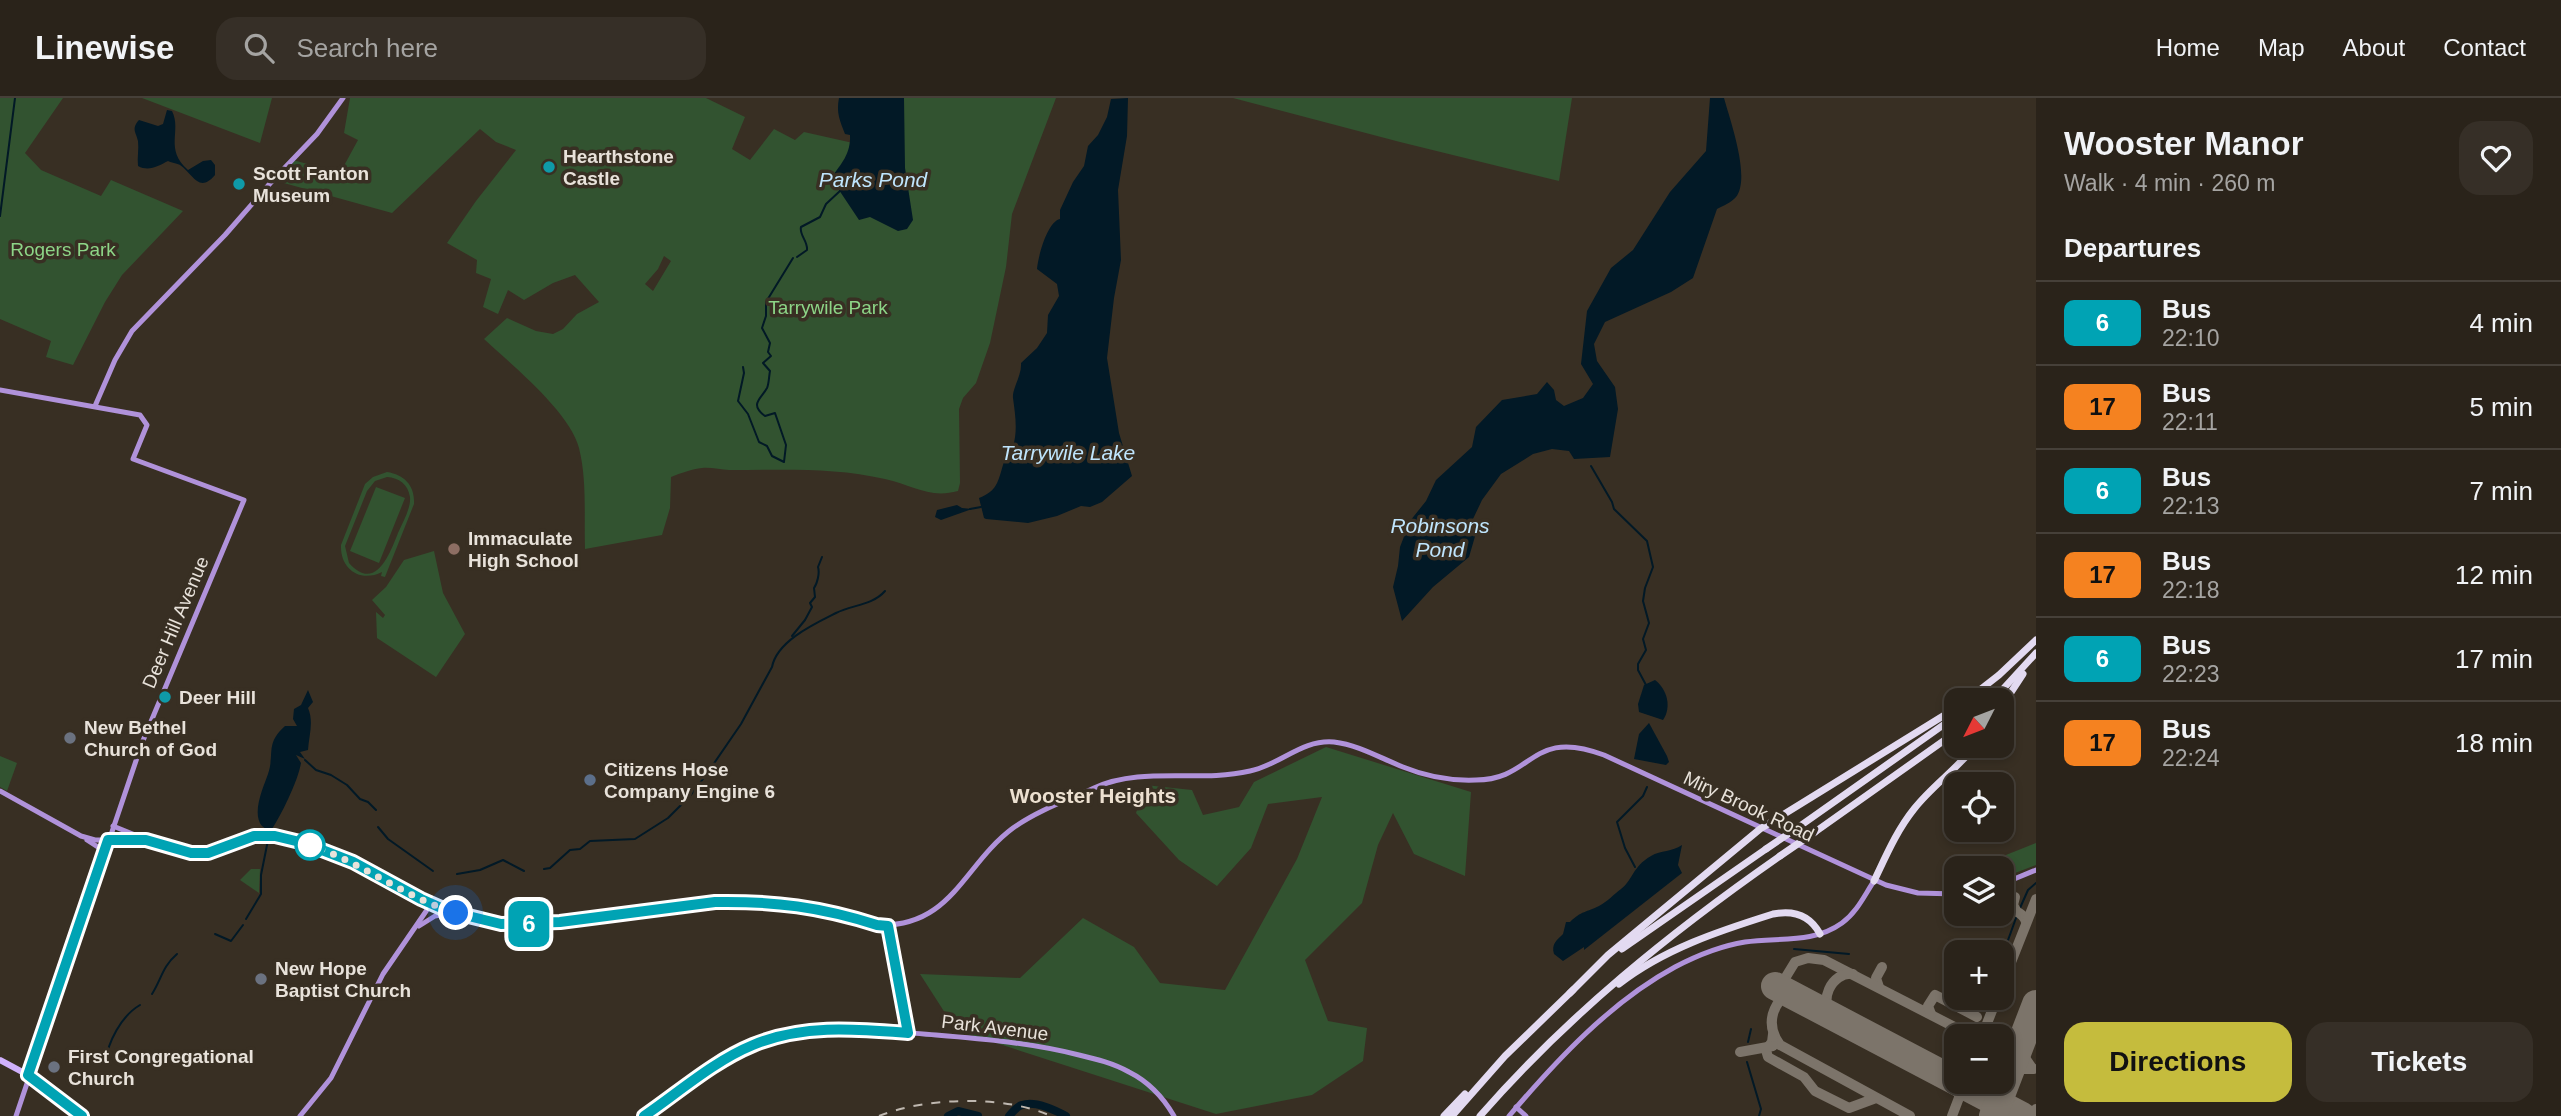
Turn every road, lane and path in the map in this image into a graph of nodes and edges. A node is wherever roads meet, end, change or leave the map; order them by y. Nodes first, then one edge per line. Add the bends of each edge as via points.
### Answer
1 (343, 98) edge
2 (0, 390) edge
3 (96, 406) junction
4 (2036, 640) edge
5 (2036, 654) edge
6 (1982, 688) edge
7 (1989, 688) edge
8 (2004, 688) edge
9 (2014, 688) edge
10 (1944, 715) edge
11 (1944, 724) edge
12 (1944, 741) edge
13 (1965, 758) edge
14 (0, 792) edge
15 (113, 826) junction
16 (1760, 828) junction
17 (81, 836) junction
18 (108, 840) junction
19 (146, 840) junction
20 (104, 851) junction
21 (2036, 870) edge
22 (2014, 879) edge
23 (1874, 881) junction
24 (1944, 894) edge
25 (431, 904) junction
26 (456, 913) junction
27 (888, 926) junction
28 (411, 932) junction
29 (1820, 934) junction
30 (1570, 993) junction
31 (1570, 1025) junction
32 (908, 1033) junction
33 (1525, 1035) junction
34 (0, 1060) edge
35 (28, 1075) junction
36 (1517, 1108) junction
37 (16, 1116) edge
38 (82, 1116) edge
39 (300, 1116) edge
40 (644, 1116) edge
41 (1174, 1116) edge
42 (1444, 1116) edge
43 (1452, 1116) edge
44 (1480, 1116) edge
45 (1509, 1116) edge
46 (1526, 1116) edge

1 - 3 street via 317,134 132,331
2 - 3 street
3 - 15 street, Deer Hill Avenue via 140,415 147,425 133,459 244,500 156,708
4 - 6 highway
4 - 7 highway
5 - 8 highway
5 - 9 highway
10 - 16 highway
11 - 30 highway, bridge via 1641,935
12 - 31 highway, bridge via 1654,947
13 - 23 highway via 1914,809
14 - 17 street
15 - 18 street, Deer Hill Avenue
15 - 19 street
16 - 23 street, Miry Brook Road
16 - 27 street, Miry Brook Road via 1586,749 1546,749 1501,776 1475,780 1422,774 1346,744 1321,742 1240,773 1123,777 1047,809 1012,829 935,911
16 - 30 highway via 1608,955
17 - 18 street
17 - 20 street
18 - 19 street
18 - 20 street, Deer Hill Avenue
19 - 25 street via 208,853 254,836 275,836 353,862
20 - 35 street, Deer Hill Avenue
21 - 22 street
23 - 24 street, Miry Brook Road via 1918,893
23 - 29 street via 1849,917
25 - 26 street
25 - 28 street
26 - 27 street via 518,925 740,901 798,905
26 - 28 street via 425,920
27 - 32 street
28 - 39 street via 369,1000 331,1078
29 - 31 highway via 1807,918 1786,912 1731,928 1644,967
29 - 36 street via 1726,946 1673,968 1600,1022
30 - 33 highway
31 - 44 highway
32 - 40 street, Park Avenue via 833,1028 772,1039 731,1057
32 - 41 street, Park Avenue via 1026,1043 1109,1063 1144,1080
33 - 42 highway
33 - 43 highway
34 - 35 main road
35 - 37 street, Deer Hill Avenue
35 - 38 main road
36 - 45 street
36 - 46 street

